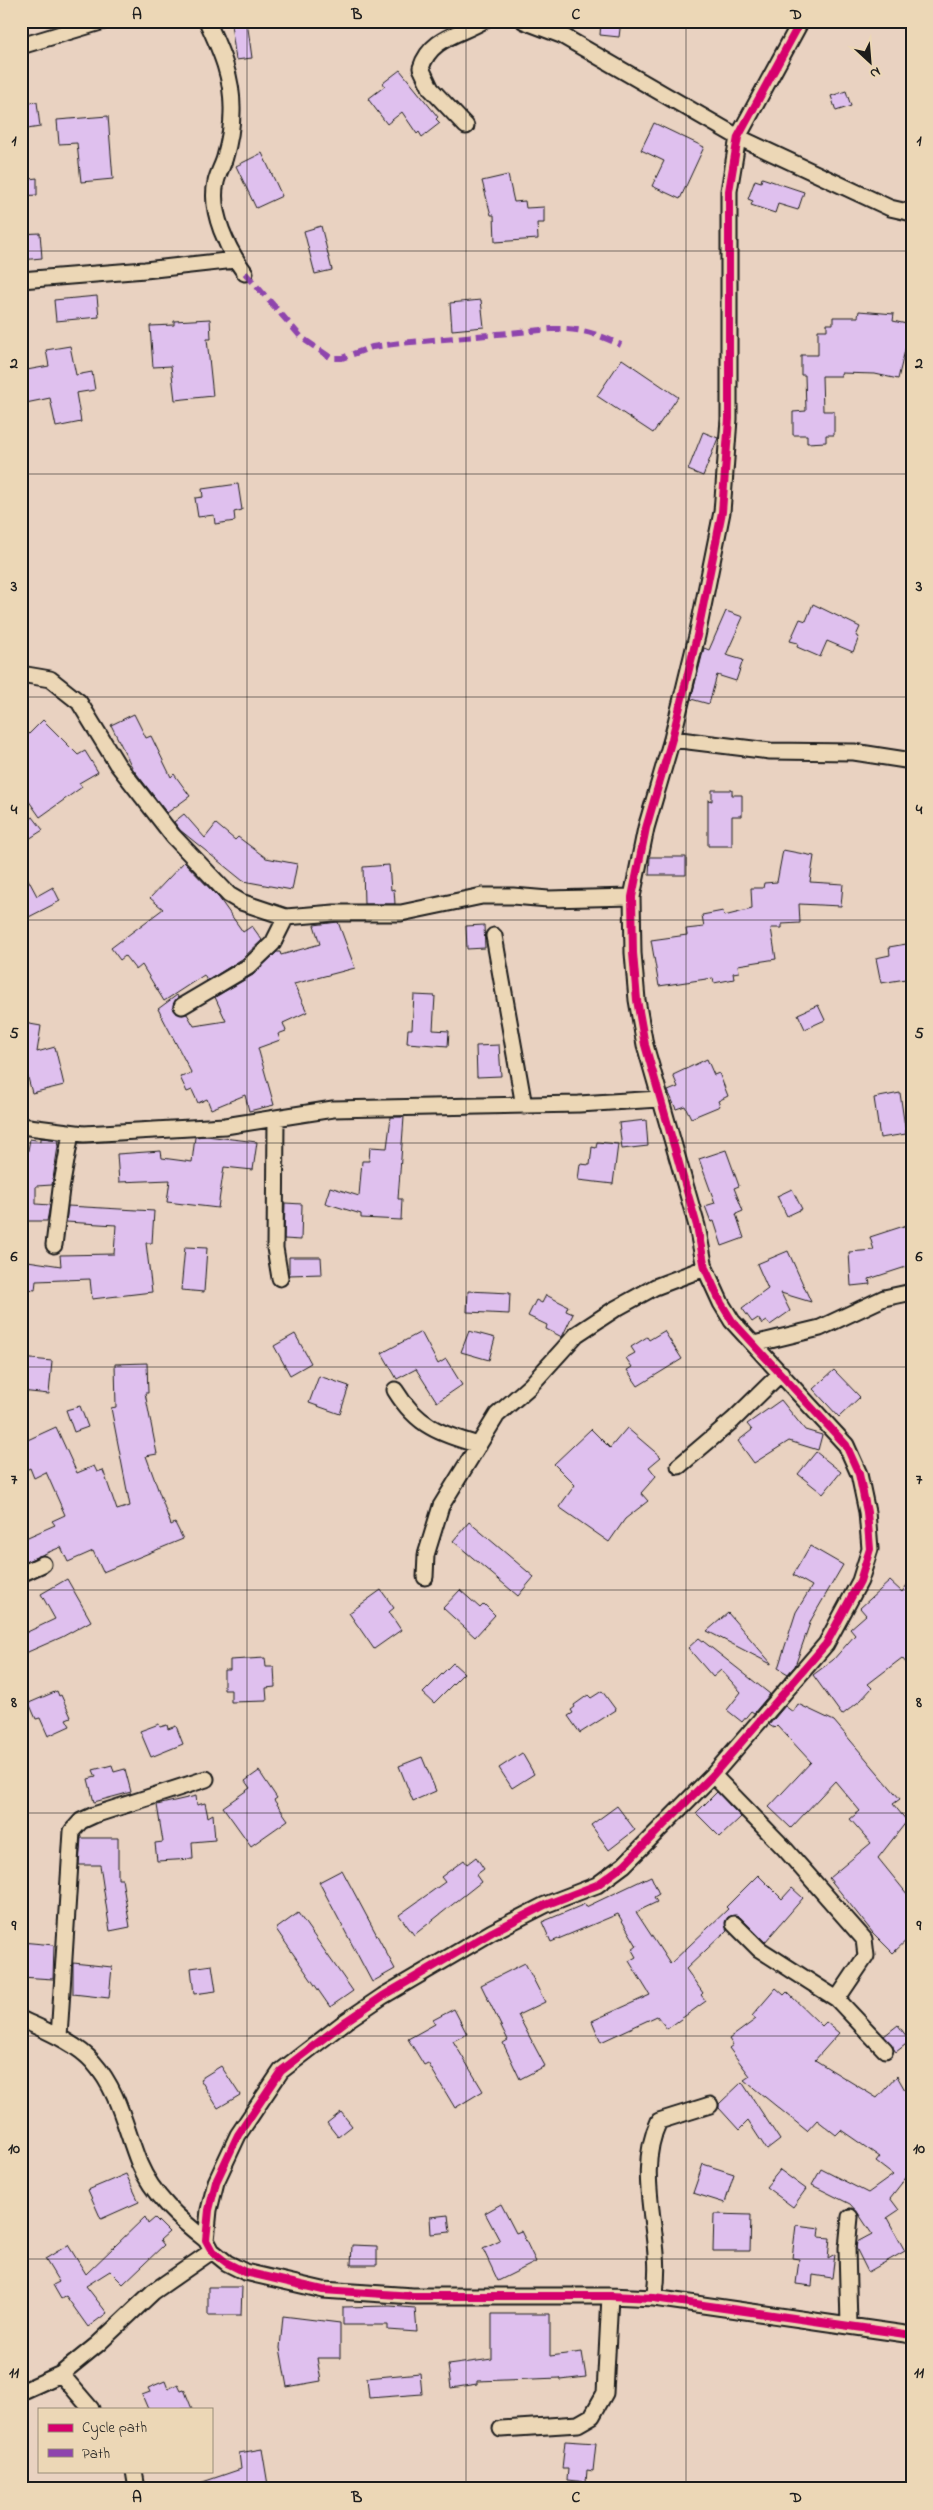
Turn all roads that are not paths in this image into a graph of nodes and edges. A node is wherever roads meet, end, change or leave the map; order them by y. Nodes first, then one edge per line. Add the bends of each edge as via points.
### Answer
1 (104, 21) edge
2 (207, 21) edge
3 (483, 21) edge
4 (524, 21) edge
5 (801, 21) edge
6 (21, 46) edge
7 (466, 126) dead end
8 (738, 137) junction
9 (912, 213) edge
10 (235, 260) junction
11 (245, 274) dead end
12 (21, 280) edge
13 (21, 674) edge
14 (672, 739) junction
15 (912, 760) edge
16 (632, 897) junction
17 (286, 917) junction
18 (494, 936) dead end
19 (182, 1006) dead end
20 (659, 1099) junction
21 (524, 1106) junction
22 (276, 1119) junction
23 (21, 1126) edge
24 (71, 1133) junction
25 (54, 1246) dead end
26 (705, 1268) junction
27 (280, 1278) dead end
28 (912, 1292) edge
29 (754, 1344) junction
30 (781, 1373) junction
31 (395, 1390) dead end
32 (479, 1445) junction
33 (679, 1466) dead end
34 (43, 1564) dead end
35 (21, 1574) edge
36 (425, 1576) dead end
37 (713, 1775) junction
38 (206, 1779) dead end
39 (734, 1924) dead end
40 (838, 1999) junction
41 (21, 2019) edge
42 (59, 2037) junction
43 (885, 2050) dead end
44 (710, 2105) dead end
45 (850, 2217) dead end
46 (209, 2246) junction
47 (610, 2296) junction
48 (654, 2298) junction
49 (848, 2325) junction
50 (912, 2335) edge
51 (61, 2374) junction
52 (21, 2392) edge
53 (90, 2408) edge
54 (500, 2429) dead end
55 (134, 2472) edge
56 (137, 2489) edge

1 - 6 street
2 - 10 street via 225,60 231,88 232,113 226,156 215,182 214,202
3 - 7 street via 433,46 424,57 421,68 431,89
4 - 8 street via 562,35
5 - 8 street
8 - 9 street via 890,208
8 - 14 street via 729,191 729,419 722,512
10 - 11 street
10 - 12 street
13 - 17 street via 50,678 78,702 117,764 173,836 229,895
14 - 15 street via 770,751 854,752
14 - 16 street via 646,828
16 - 17 street via 548,899 482,896 428,910 401,913
16 - 20 street via 632,953 637,1000
17 - 19 street via 274,943 248,967
18 - 21 street
20 - 21 street
20 - 26 street via 695,1218
21 - 22 street via 333,1109
22 - 24 street via 215,1127
22 - 27 street via 275,1248
23 - 24 street
24 - 25 street
26 - 29 street via 732,1321
26 - 32 street via 655,1287 577,1334 530,1386 497,1415
28 - 29 street via 884,1298 820,1328
29 - 30 street
30 - 33 street
30 - 37 street via 846,1446 859,1474 870,1550 860,1582 826,1644
31 - 32 street via 405,1407 424,1425
32 - 36 street via 440,1506 426,1555
34 - 35 street
37 - 40 street via 785,1849 864,1938 866,1956
37 - 46 street via 630,1860 597,1885 513,1921 383,1996 281,2071 238,2135 216,2182 209,2210
38 - 42 street via 81,1820 72,1831
39 - 40 street via 759,1949
40 - 43 street
41 - 42 street
42 - 46 street via 93,2061 113,2091 140,2164 158,2194 176,2217
44 - 48 street via 659,2121 652,2136 647,2178 658,2278
45 - 49 street
46 - 47 street via 227,2263 245,2272 323,2290 413,2296
46 - 51 street
47 - 48 street
47 - 54 street via 605,2393 592,2416 578,2424
48 - 49 street
49 - 50 street
51 - 52 street
51 - 53 street
55 - 56 street

